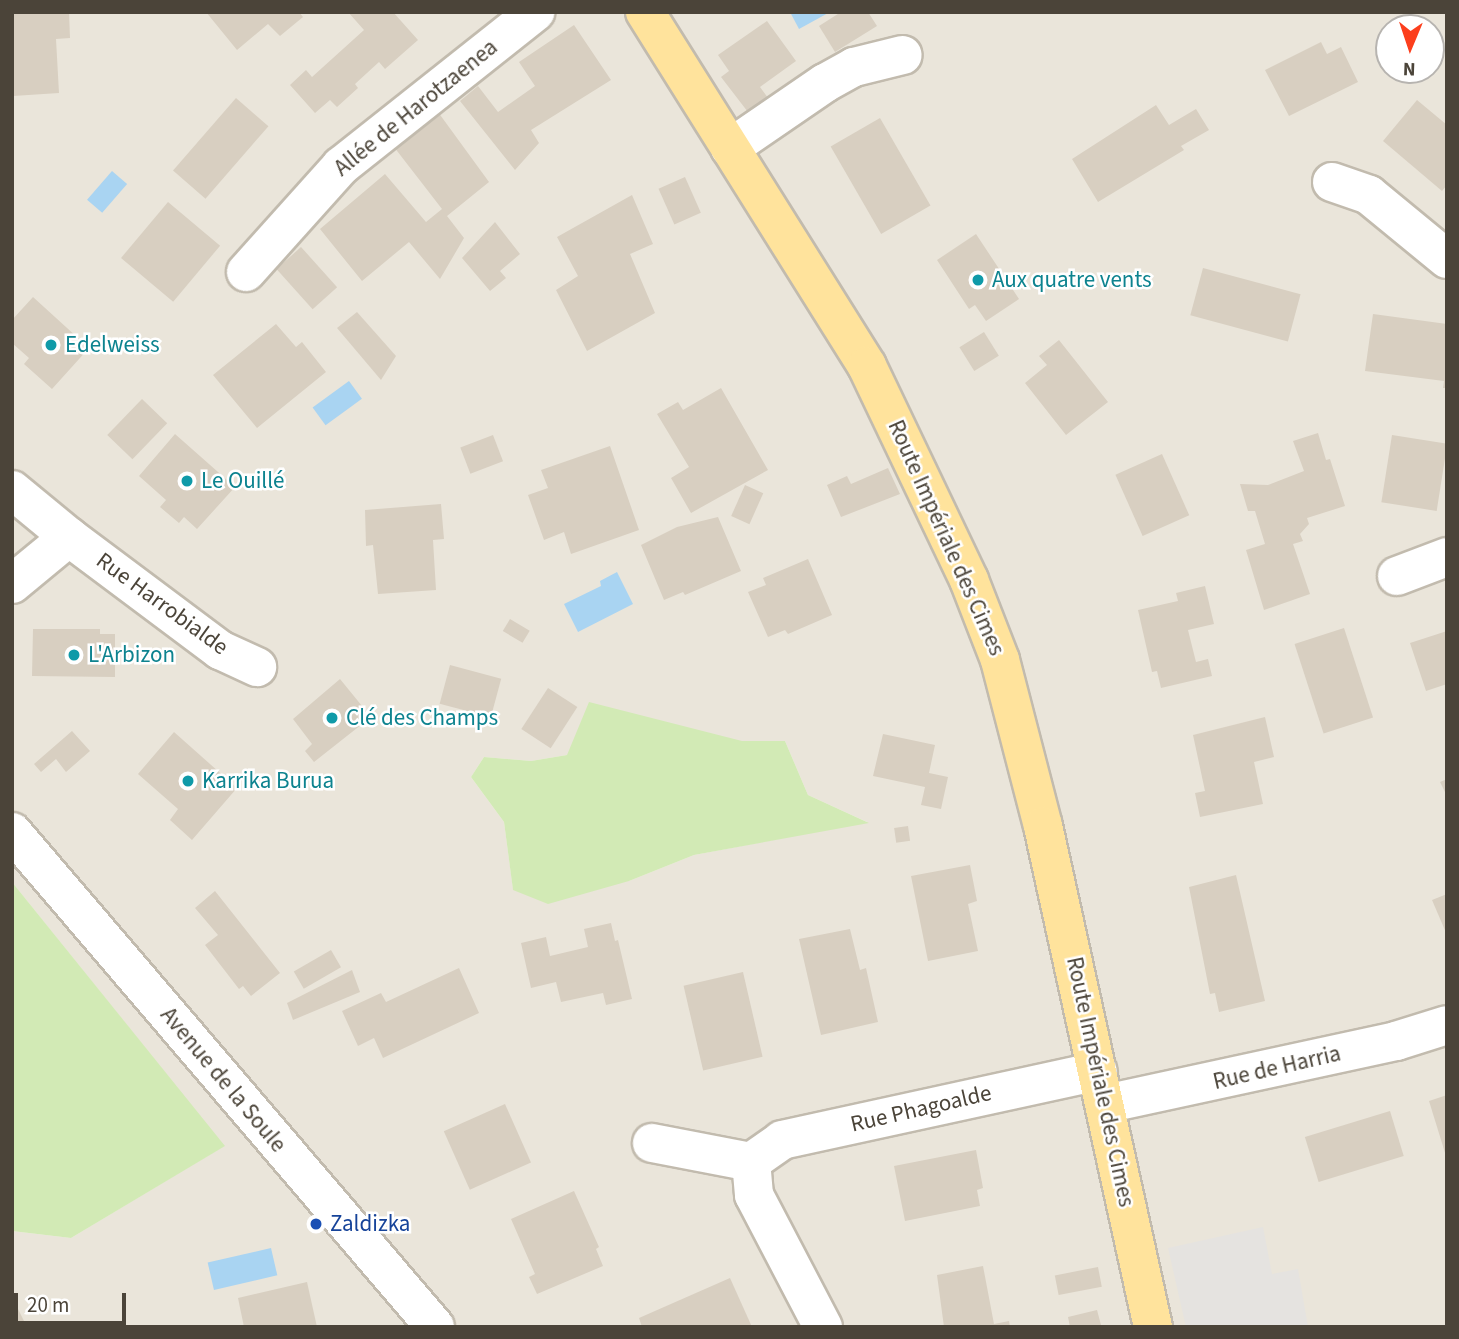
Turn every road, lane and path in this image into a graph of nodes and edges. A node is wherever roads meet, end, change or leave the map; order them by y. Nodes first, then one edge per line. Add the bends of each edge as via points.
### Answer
1 (535, 12) edge
2 (645, 12) edge
3 (903, 55) dead end
4 (730, 148) junction
5 (1332, 182) dead end
6 (1447, 259) edge
7 (246, 272) dead end
8 (12, 491) edge
9 (69, 537) junction
10 (1447, 557) edge
11 (1397, 576) dead end
12 (12, 584) edge
13 (257, 667) dead end
14 (12, 832) edge
15 (1447, 1025) edge
16 (1101, 1087) junction
17 (652, 1143) dead end
18 (751, 1162) junction
19 (435, 1327) edge
20 (823, 1327) edge
21 (1153, 1327) edge

1 - 7 street, Allée de Harotzaenea via 341,166
2 - 4 main road, Route Impériale des Cimes
3 - 4 street via 854,67
4 - 16 main road, Route Impériale des Cimes via 867,366 973,591 1000,660 1043,826
5 - 6 street via 1369,195
8 - 9 street, Rue Harrobialde
9 - 12 street
9 - 13 street, Rue Harrobialde via 220,650
10 - 11 street
14 - 19 street, Avenue de la Soule
15 - 16 street, Rue de Harria via 1396,1041
16 - 18 street, Rue Phagoalde via 782,1140
16 - 21 main road, Route Impériale des Cimes
17 - 18 street
18 - 20 street via 754,1195

